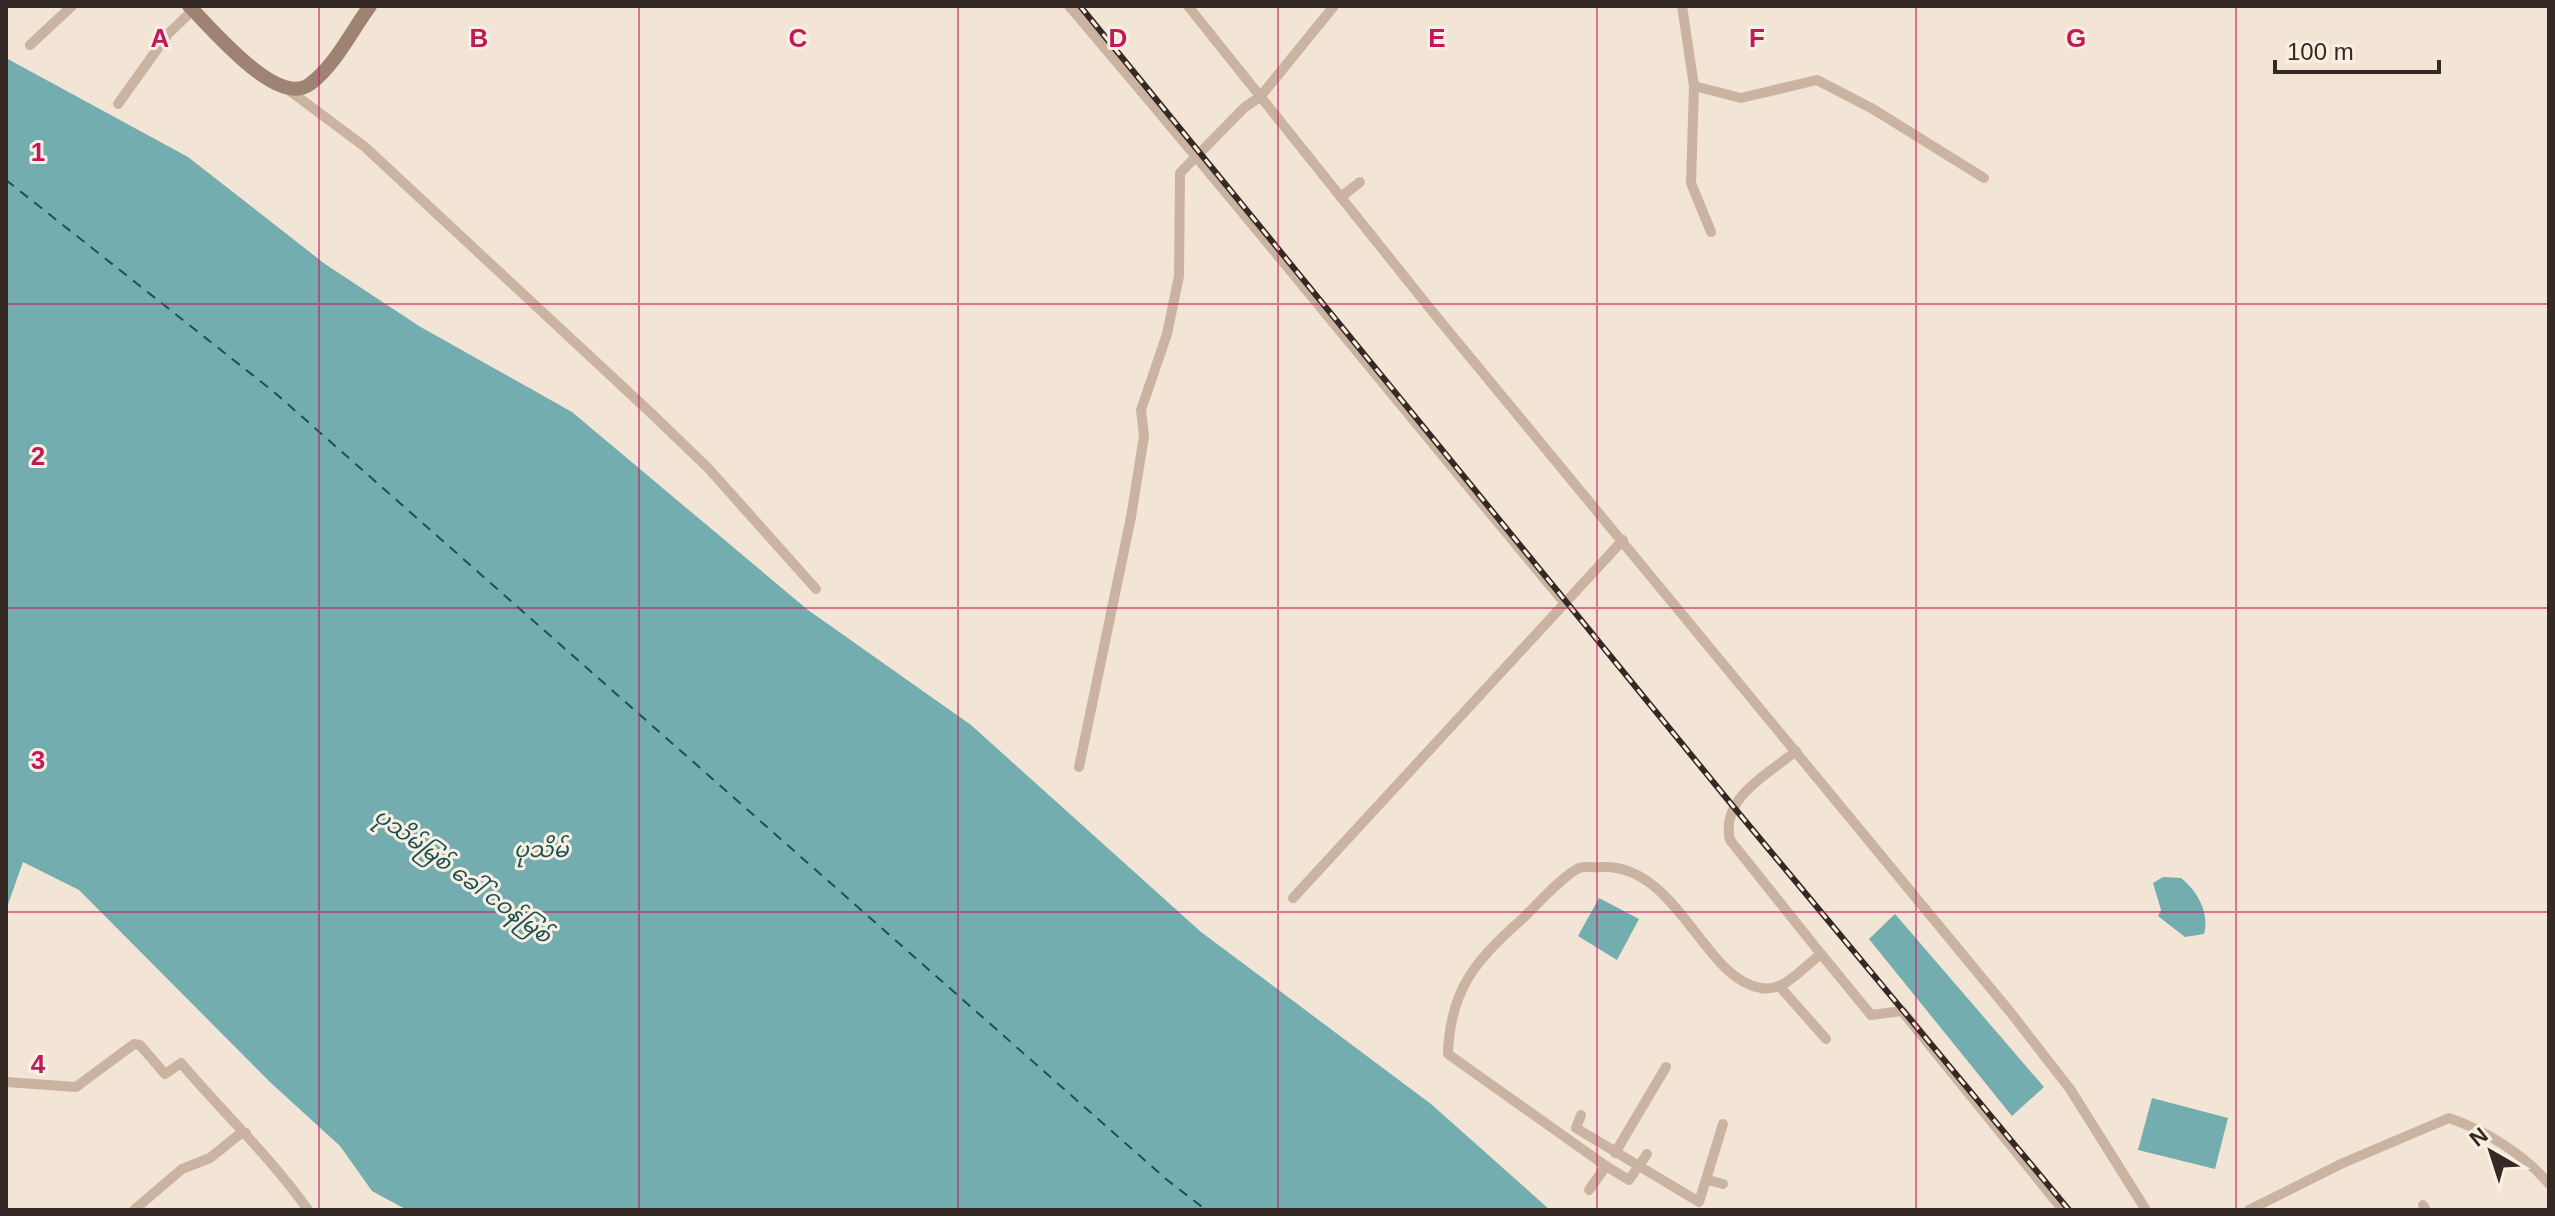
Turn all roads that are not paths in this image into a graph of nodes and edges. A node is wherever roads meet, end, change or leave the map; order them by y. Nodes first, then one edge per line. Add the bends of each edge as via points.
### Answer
1 (72, 6) edge
2 (370, 6) edge
3 (1069, 6) edge
4 (1188, 6) edge
5 (1334, 6) edge
6 (1682, 6) edge
7 (191, 8) edge
8 (30, 45) dead end
9 (1694, 86) junction
10 (286, 88) junction
11 (1260, 97) junction
12 (118, 104) dead end
13 (1197, 155) junction
14 (1984, 178) dead end
15 (1360, 182) dead end
16 (1341, 197) junction
17 (1711, 232) dead end
18 (1623, 540) junction
19 (816, 589) dead end
20 (1564, 602) junction
21 (1796, 751) junction
22 (1079, 767) dead end
23 (1293, 898) dead end
24 (1821, 954) junction
25 (1781, 988) junction
26 (1826, 1039) dead end
27 (1666, 1067) dead end
28 (6, 1082) edge
29 (1581, 1115) dead end
30 (1723, 1124) dead end
31 (246, 1133) junction
32 (1615, 1153) junction
33 (1647, 1154) dead end
34 (1606, 1166) junction
35 (1639, 1167) junction
36 (1708, 1180) junction
37 (1723, 1184) dead end
38 (2549, 1184) edge
39 (1589, 1190) dead end
40 (134, 1210) edge
41 (308, 1210) edge
42 (2063, 1210) edge
43 (2146, 1210) edge
44 (2249, 1210) edge

1 - 8 street
2 - 10 street via 309,85
3 - 13 street
4 - 11 street
5 - 11 street
6 - 9 street
7 - 10 street via 245,63
7 - 12 street
9 - 14 street via 1741,98 1817,80
9 - 17 street via 1691,183
10 - 19 street via 365,147 652,414
11 - 13 street
11 - 16 street
13 - 20 street
13 - 22 street via 1180,173 1179,276 1167,334 1141,410 1144,436 1131,517
15 - 16 street
16 - 18 street
18 - 20 street
18 - 21 street
20 - 23 street
21 - 24 street via 1732,805 1726,823 1730,840
21 - 43 street via 2070,1089
24 - 25 street
24 - 42 street via 1871,1015 1902,1011
25 - 26 street
25 - 34 street via 1740,982 1651,882 1618,867 1579,868 1484,952 1449,1020 1448,1054
27 - 32 street
28 - 31 street via 76,1087 134,1044 140,1045 165,1074 181,1063 218,1109
29 - 32 street via 1576,1128
30 - 36 street
31 - 40 street via 210,1158 182,1169
31 - 41 street
32 - 35 street
33 - 35 street
34 - 35 street via 1629,1180
34 - 39 street
35 - 36 street via 1699,1202
36 - 37 street
38 - 44 street via 2498,1143 2449,1118

